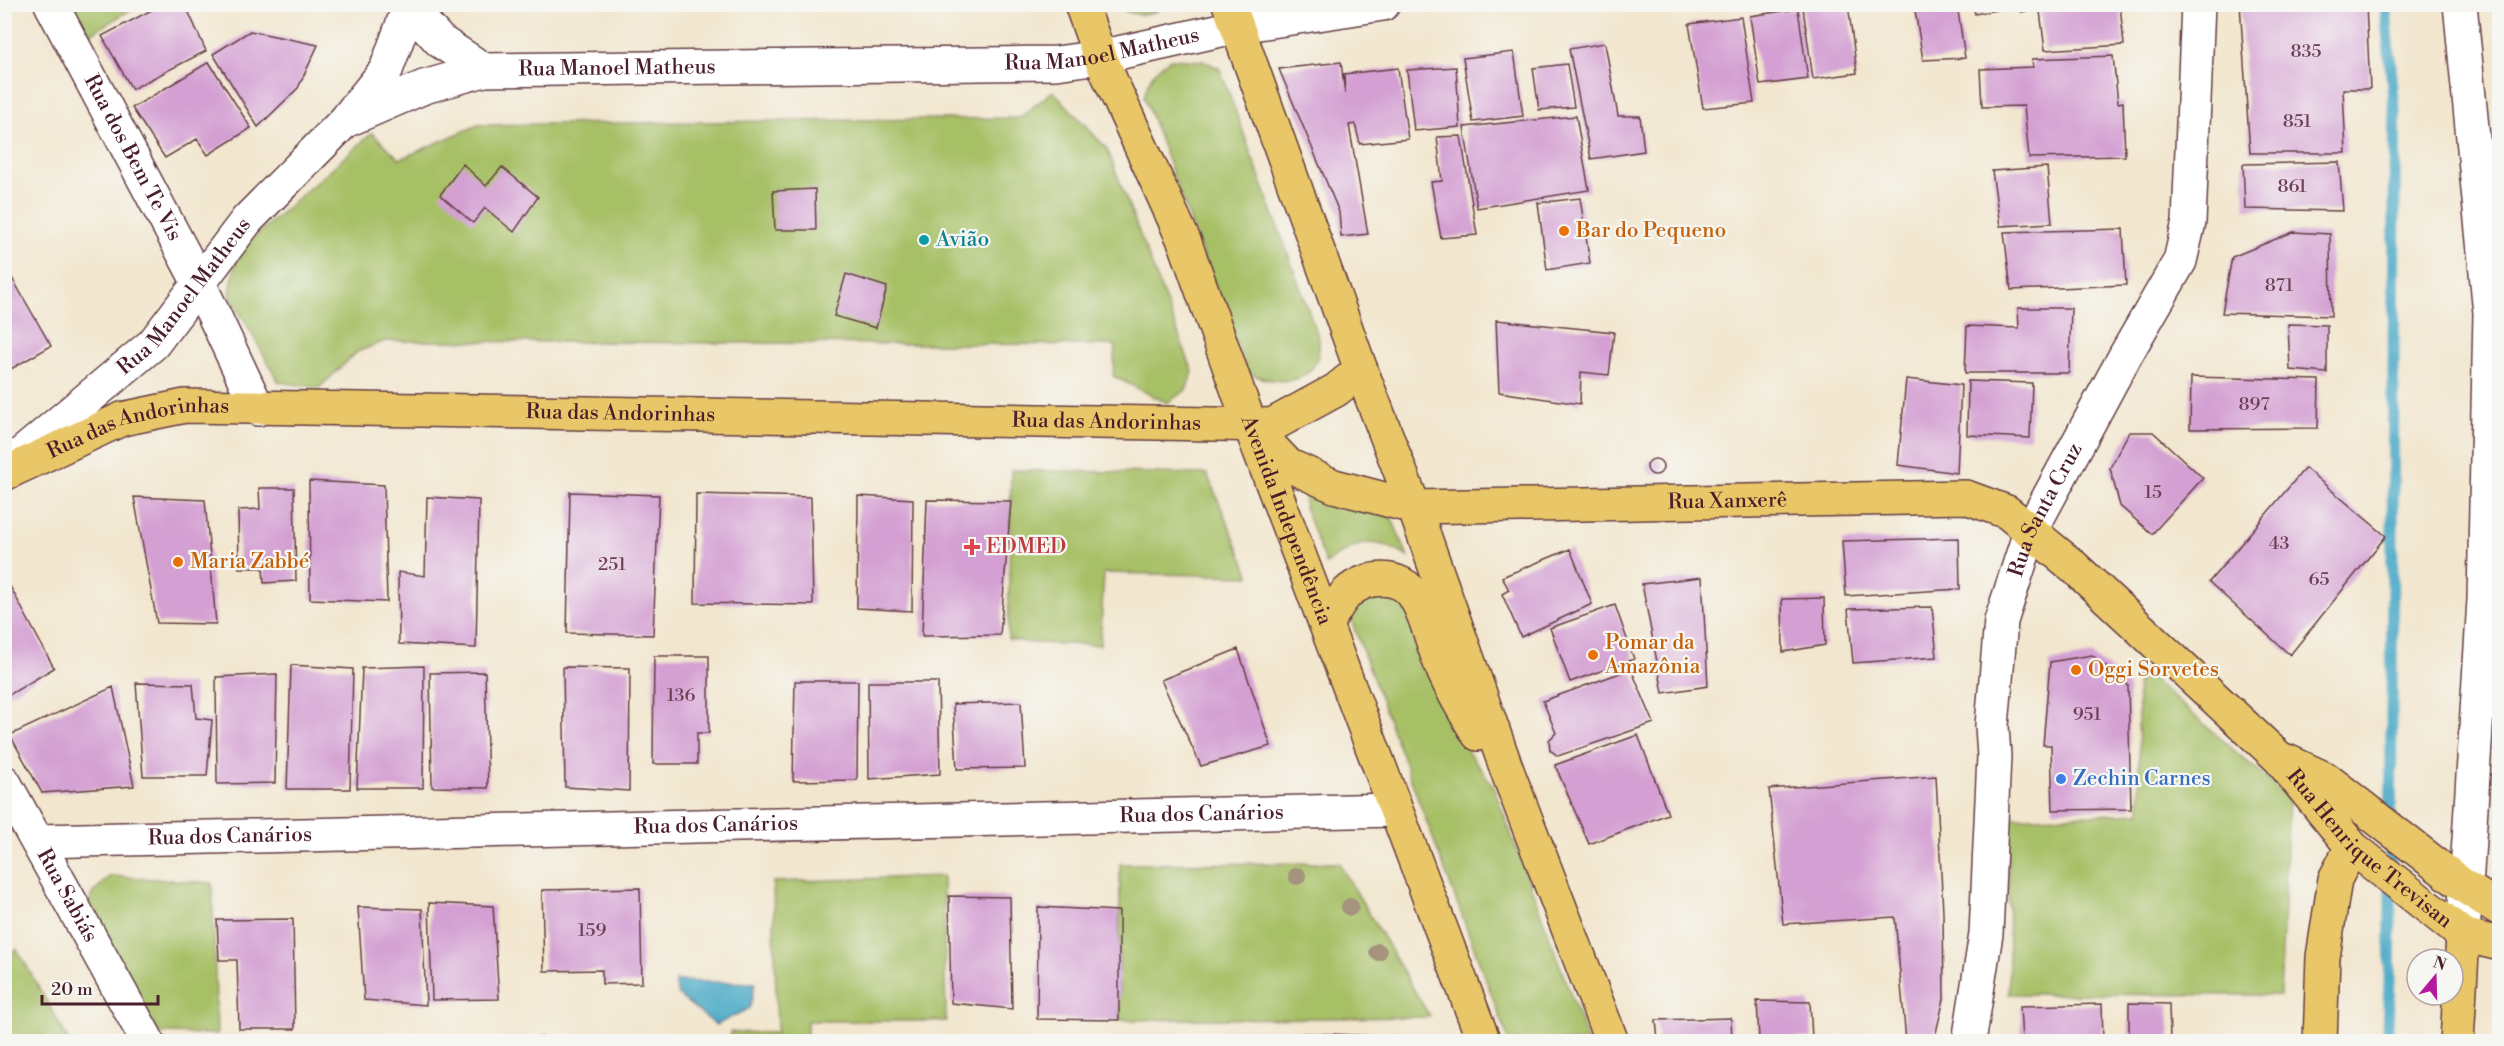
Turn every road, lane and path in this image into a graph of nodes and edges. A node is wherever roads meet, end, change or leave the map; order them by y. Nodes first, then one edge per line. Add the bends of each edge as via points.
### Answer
1 (51, 4) edge
2 (1081, 4) edge
3 (1383, 4) edge
4 (2198, 4) edge
5 (2460, 4) edge
6 (410, 6) edge
7 (1234, 15) edge
8 (1100, 57) junction
9 (484, 70) junction
10 (345, 121) junction
11 (198, 281) junction
12 (1361, 370) junction
13 (258, 409) junction
14 (1250, 425) junction
15 (4, 468) edge
16 (4, 474) edge
17 (1414, 507) junction
18 (2030, 532) junction
19 (1326, 623) junction
20 (2279, 758) junction
21 (1508, 773) junction
22 (4, 782) edge
23 (1395, 810) junction
24 (38, 841) junction
25 (2352, 847) junction
26 (2416, 847) junction
27 (2465, 887) junction
28 (2499, 909) edge
29 (2463, 935) junction
30 (2499, 944) edge
31 (148, 1041) edge
32 (1484, 1041) edge
33 (1612, 1041) edge
34 (1969, 1041) edge
35 (2320, 1041) edge
36 (2457, 1041) edge

1 - 11 street, Rua dos Bem Te Vis
2 - 8 main road, Avenida Independência
3 - 7 street, Rua Manoel Matheus
4 - 18 street, Rua Santa Cruz via 2189,222 2180,261
5 - 27 street via 2490,313 2484,600
6 - 9 street via 440,41
6 - 10 street via 386,70
7 - 8 street, Rua Manoel Matheus
7 - 12 main road
8 - 9 street, Rua Manoel Matheus via 1056,63
8 - 14 main road, Avenida Independência via 1185,243
9 - 10 street, Rua Manoel Matheus via 424,87
10 - 11 street, Rua Manoel Matheus via 247,220
11 - 13 street, Rua dos Bem Te Vis
11 - 15 street, Rua Manoel Matheus via 153,344
12 - 14 main road, Rua das Andorinhas via 1336,390 1272,425
12 - 17 main road
13 - 14 main road, Rua das Andorinhas via 387,408
13 - 16 main road, Rua das Andorinhas via 185,406 122,419
14 - 17 main road, Rua Xanxerê via 1288,465 1334,486
14 - 19 main road, Avenida Independência
17 - 18 main road, Rua Xanxerê via 1966,497 2007,512
17 - 21 main road
18 - 20 main road, Rua Henrique Trevisan via 2073,566
18 - 34 street, Rua Santa Cruz via 2001,621 1992,726 1986,934
19 - 21 main road via 1347,593 1359,586 1377,579 1395,580 1408,587 1465,711 1483,743
19 - 23 main road, Avenida Independência
20 - 25 main road, Rua Henrique Trevisan
20 - 26 main road, Rua Henrique Trevisan via 2326,779
21 - 33 main road
22 - 24 street, Rua Sabiás
23 - 24 street, Rua dos Canários
23 - 32 main road, Avenida Independência
24 - 31 street, Rua Sabiás
25 - 26 main road
25 - 29 main road, Rua Henrique Trevisan
25 - 35 main road via 2335,879 2323,957
26 - 27 main road, Rua Henrique Trevisan
27 - 28 main road, Rua Henrique Trevisan
27 - 29 street
29 - 30 main road
29 - 36 main road

